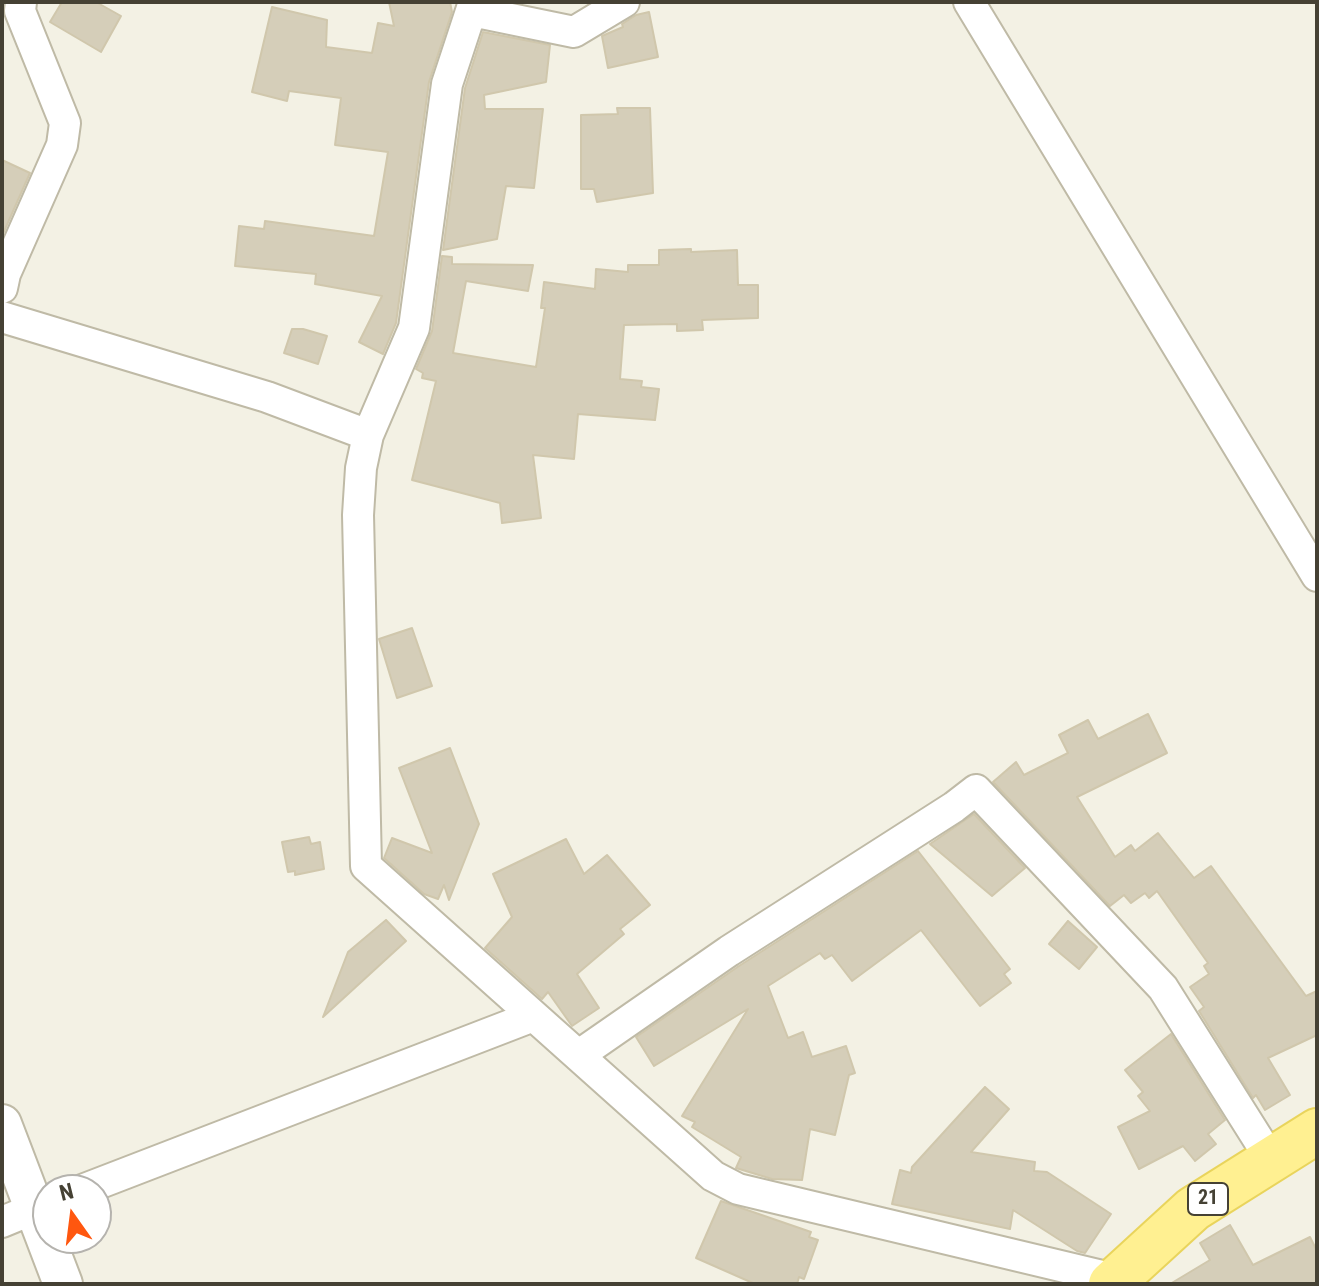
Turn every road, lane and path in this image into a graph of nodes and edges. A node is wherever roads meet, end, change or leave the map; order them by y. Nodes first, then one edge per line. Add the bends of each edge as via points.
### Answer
1 (21, 2) edge
2 (624, 2) edge
3 (969, 2) edge
4 (473, 7) edge
5 (2, 288) edge
6 (2, 317) edge
7 (368, 435) junction
8 (1317, 576) edge
9 (531, 1017) junction
10 (579, 1055) junction
11 (2, 1124) edge
12 (1317, 1131) edge
13 (1270, 1158) junction
14 (112, 1178) edge
15 (28, 1211) edge
16 (1113, 1281) edge
17 (63, 1284) edge

1 - 5 street via 20,11 65,123 62,145
2 - 4 street via 574,32
3 - 8 street
4 - 7 street via 447,84 414,328
6 - 7 street via 267,397
7 - 9 street via 358,515 366,866
9 - 10 street
9 - 14 street
10 - 13 street via 976,790 1163,988
10 - 16 street via 713,1176 738,1189
11 - 15 street
12 - 13 main road, 21
13 - 16 main road, 21 via 1193,1209
15 - 17 street

